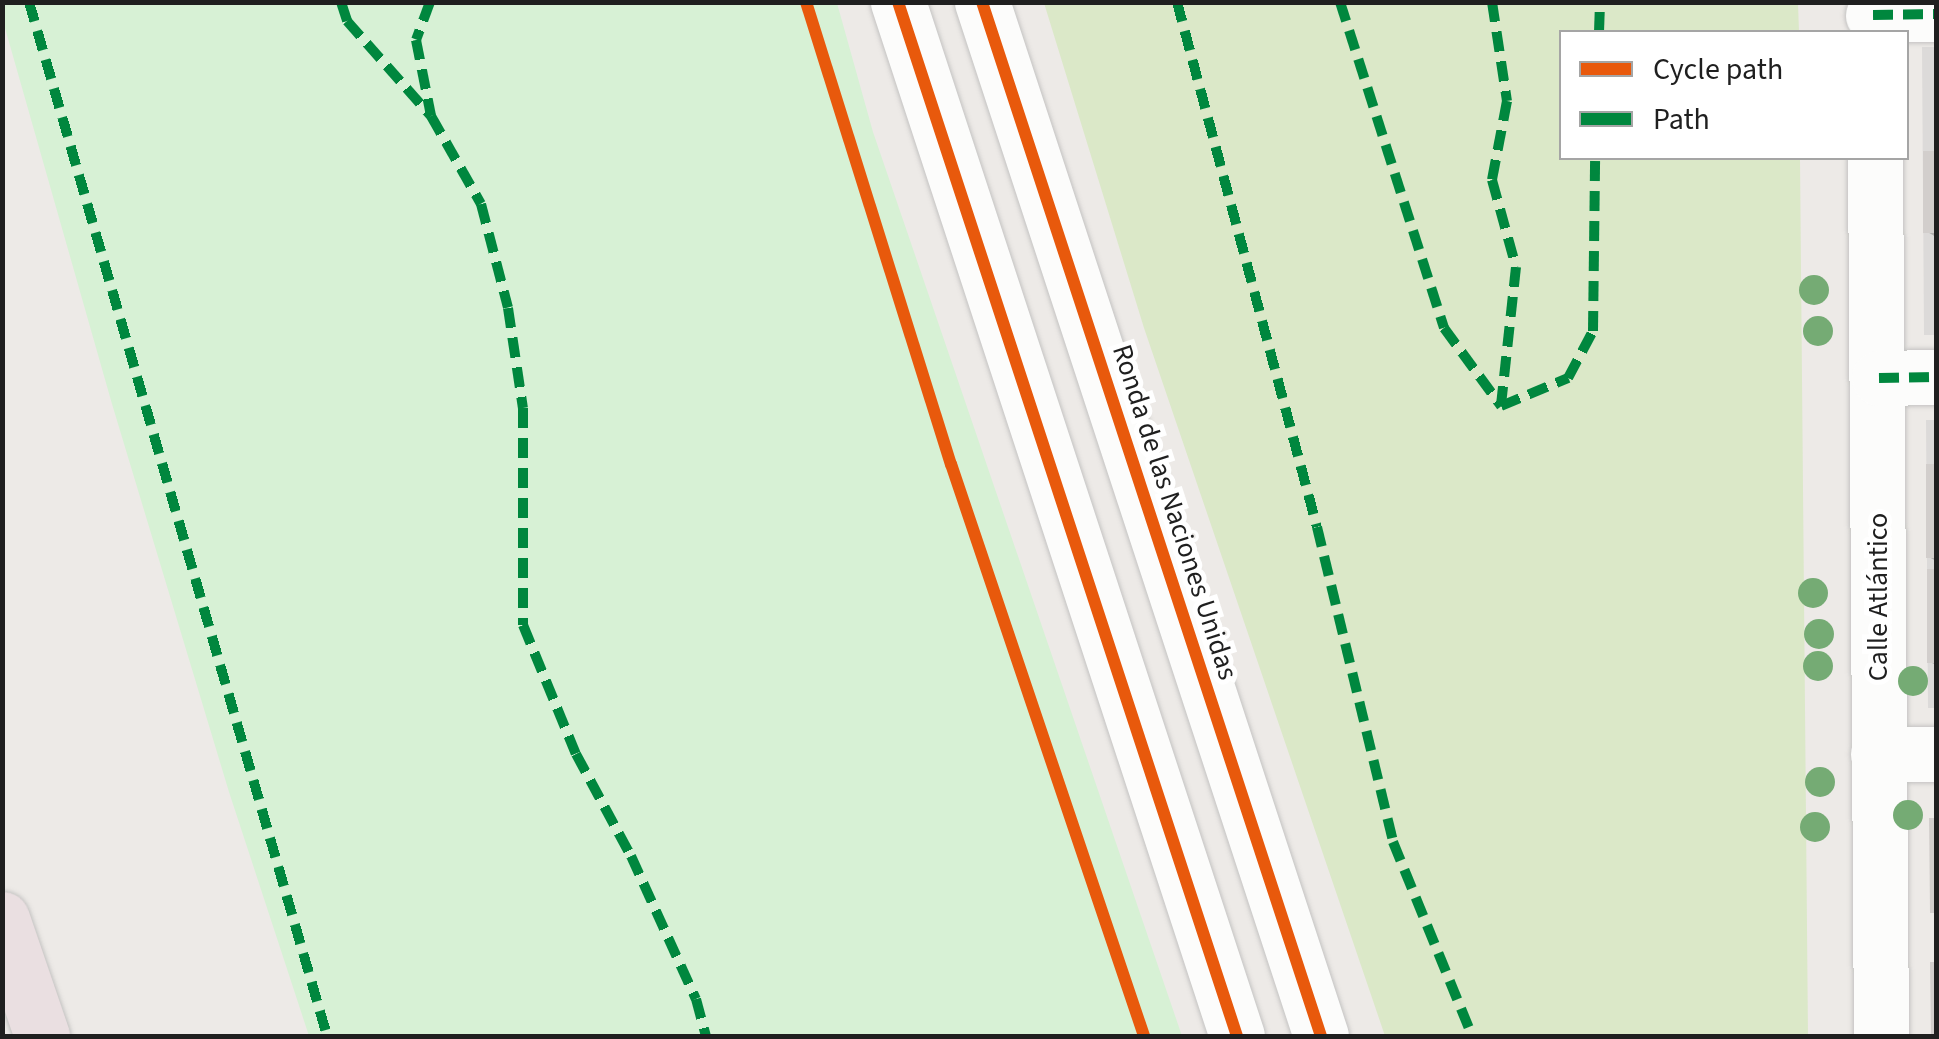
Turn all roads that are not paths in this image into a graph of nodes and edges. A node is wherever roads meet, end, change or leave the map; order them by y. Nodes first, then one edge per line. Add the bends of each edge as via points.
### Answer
1 (898, 2) edge
2 (982, 2) edge
3 (1936, 14) edge
4 (1873, 17) edge
5 (1875, 160) edge
6 (1936, 377) edge
7 (1878, 378) junction
8 (1878, 754) junction
9 (1936, 754) edge
10 (2, 919) edge
11 (42, 1036) edge
12 (1237, 1036) edge
13 (1321, 1036) edge
14 (1880, 1036) edge

1 - 12 street
2 - 13 street, Ronda de las Naciones Unidas
3 - 4 street
5 - 7 street, Calle Atlántico
6 - 7 street
7 - 8 street, Calle Atlántico
8 - 9 street
8 - 14 street, Calle Atlántico
10 - 11 highway

